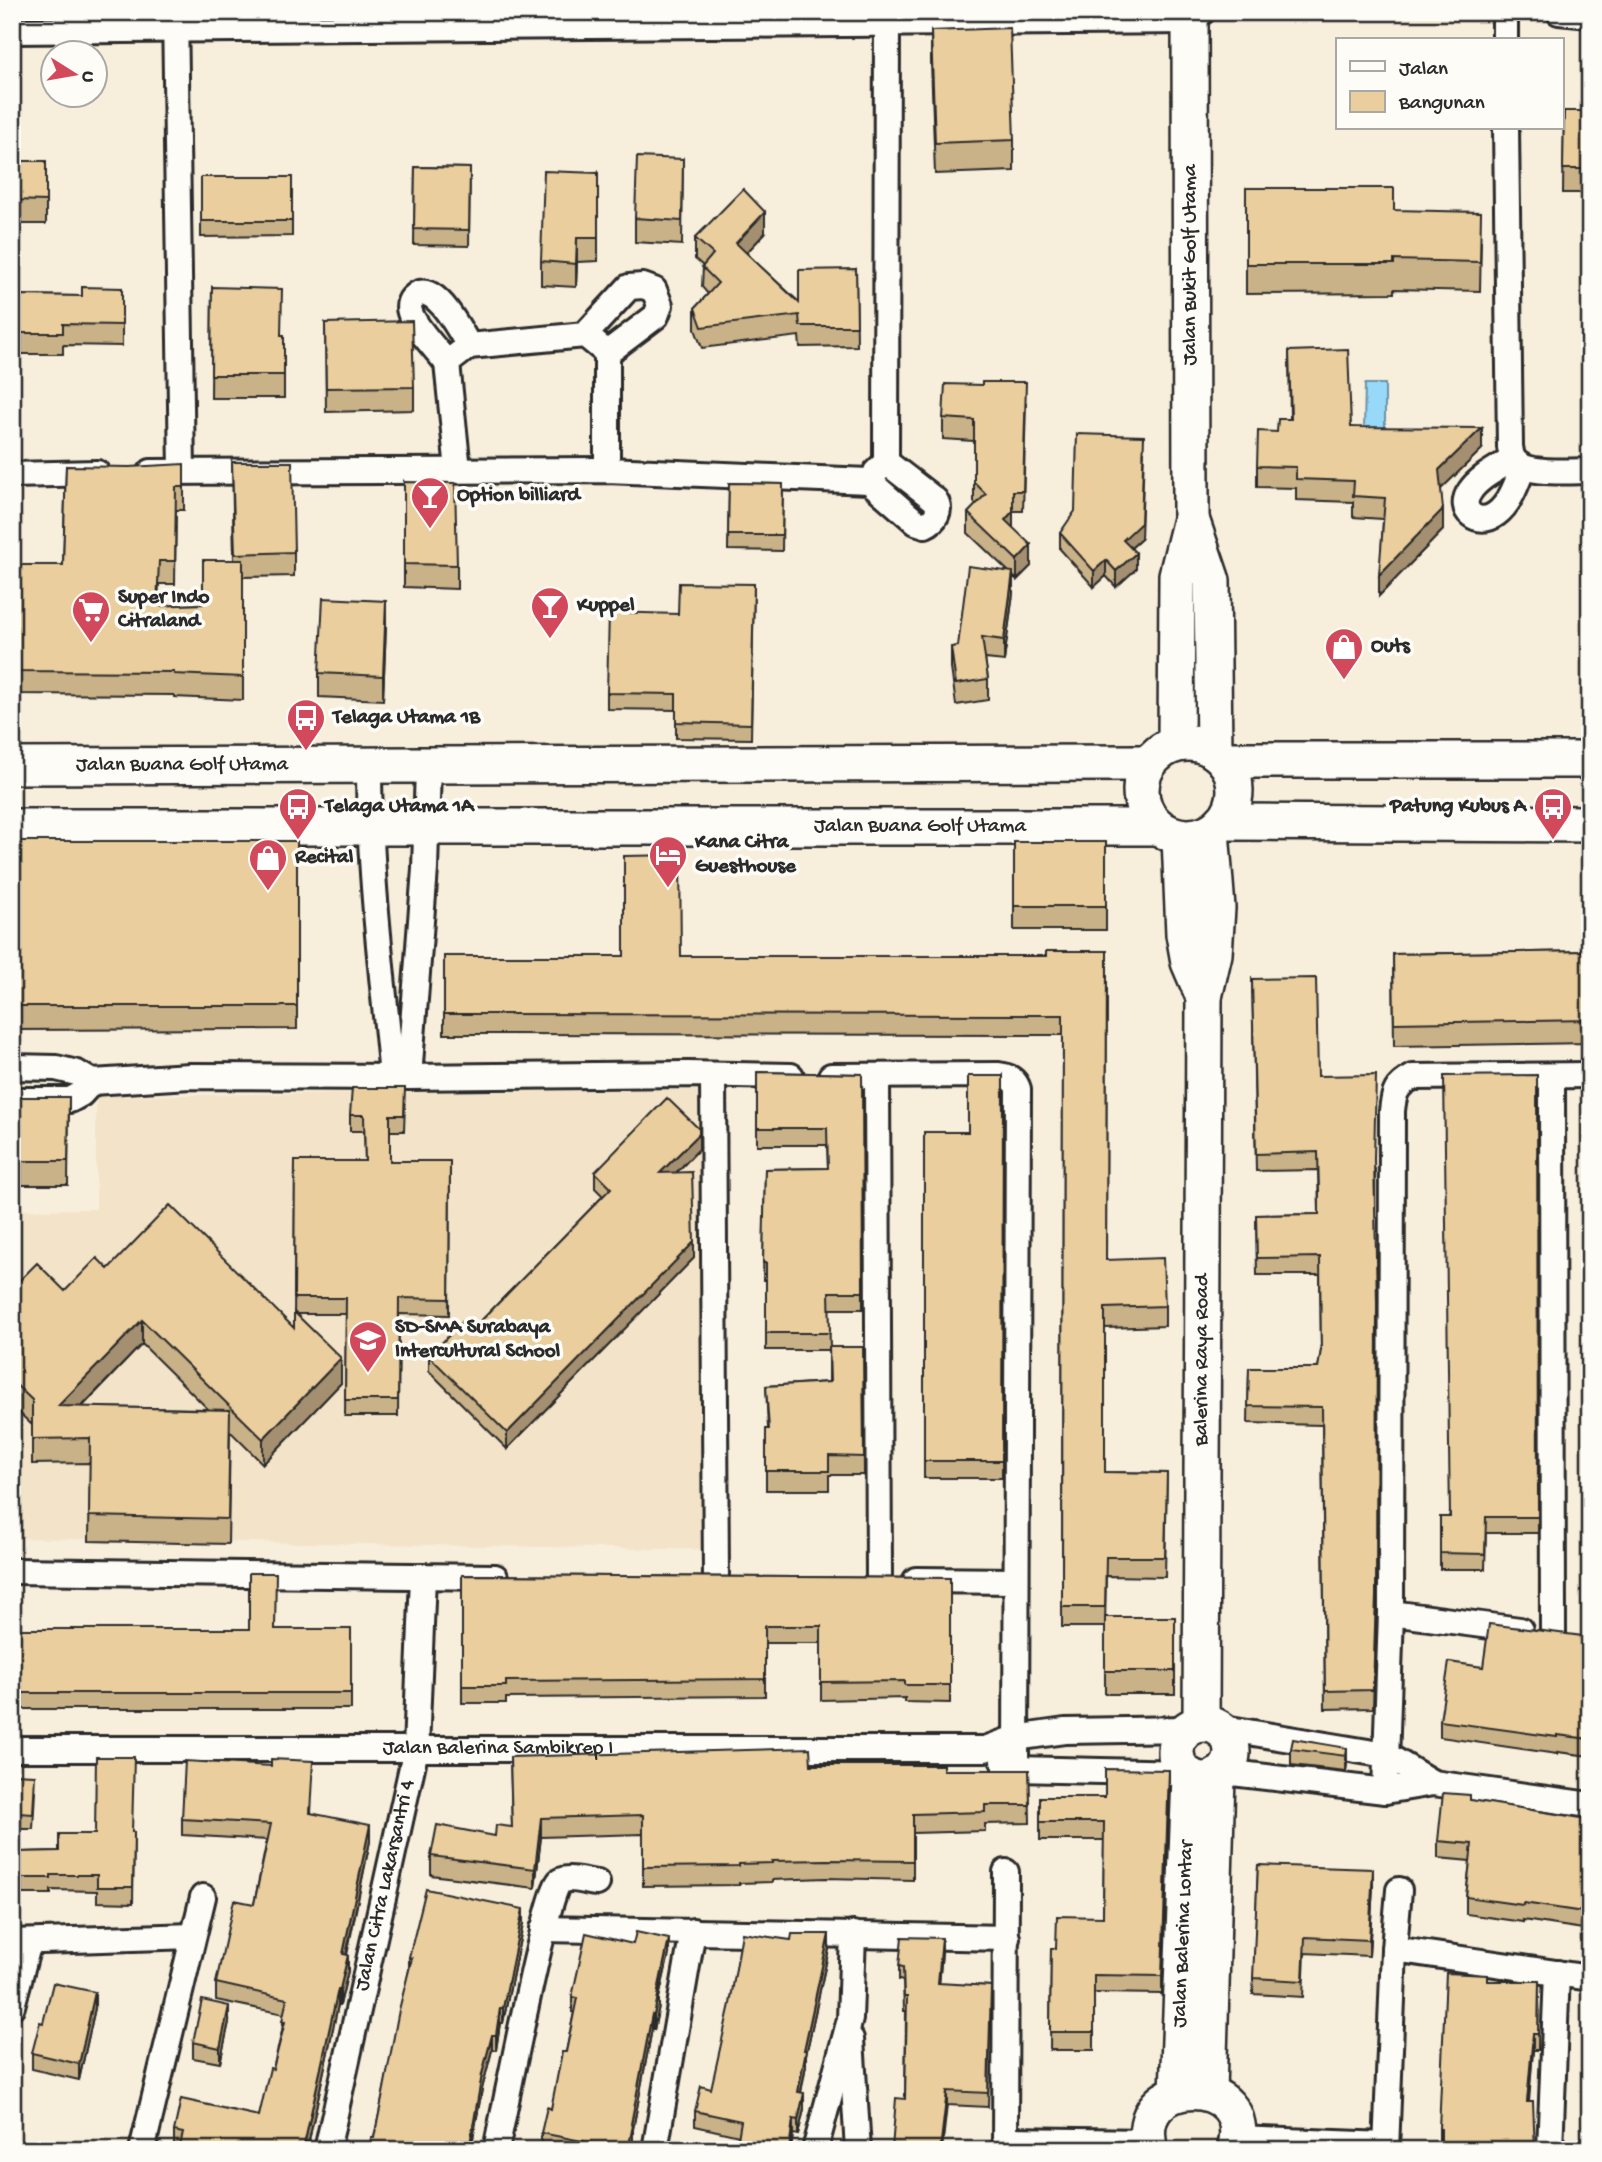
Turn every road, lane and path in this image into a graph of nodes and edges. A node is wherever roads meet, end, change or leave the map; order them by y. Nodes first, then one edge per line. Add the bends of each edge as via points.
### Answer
1 (1505, 12) edge
2 (1559, 12) edge
3 (1194, 15) edge
4 (1590, 15) edge
5 (887, 18) edge
6 (175, 21) edge
7 (12, 31) edge
8 (1505, 38) edge
9 (1506, 130) edge
10 (585, 335) junction
11 (469, 346) junction
12 (607, 353) junction
13 (447, 363) junction
14 (886, 462) junction
15 (458, 470) junction
16 (607, 470) junction
17 (182, 471) junction
18 (1590, 471) edge
19 (12, 475) edge
20 (869, 481) junction
21 (1191, 519) junction
22 (1163, 754) junction
23 (1219, 755) junction
24 (1590, 760) edge
25 (12, 766) edge
26 (369, 766) junction
27 (428, 766) junction
28 (1590, 824) edge
29 (12, 827) edge
30 (369, 827) junction
31 (428, 827) junction
32 (1193, 829) junction
33 (12, 1067) edge
34 (713, 1075) junction
35 (1590, 1075) edge
36 (401, 1076) junction
37 (877, 1076) junction
38 (1552, 1076) junction
39 (92, 1083) junction
40 (12, 1100) edge
41 (12, 1571) edge
42 (423, 1576) junction
43 (521, 1577) edge
44 (852, 1579) edge
45 (879, 1579) junction
46 (688, 1580) edge
47 (716, 1580) junction
48 (743, 1580) edge
49 (1016, 1581) junction
50 (1391, 1613) junction
51 (1202, 1727) junction
52 (1015, 1738) junction
53 (12, 1749) edge
54 (416, 1749) junction
55 (985, 1749) junction
56 (1386, 1755) junction
57 (1016, 1769) junction
58 (1204, 1774) junction
59 (1433, 1783) junction
60 (1385, 1791) junction
61 (1590, 1805) edge
62 (1006, 1872) dead end
63 (597, 1883) dead end
64 (1399, 1890) dead end
65 (203, 1898) dead end
66 (543, 1929) junction
67 (693, 1931) junction
68 (853, 1934) junction
69 (194, 1936) junction
70 (1007, 1938) junction
71 (21, 1942) edge
72 (1394, 1949) junction
73 (1556, 1973) junction
74 (1590, 1978) edge
75 (12, 2006) edge
76 (849, 2020) junction
77 (1193, 2092) junction
78 (1236, 2144) edge
79 (1005, 2145) edge
80 (1149, 2146) edge
81 (1386, 2147) edge
82 (142, 2150) edge
83 (327, 2150) edge
84 (496, 2150) edge
85 (655, 2150) edge
86 (815, 2150) edge
87 (858, 2150) edge
88 (1550, 2150) edge

1 - 8 street
2 - 4 street
3 - 5 street
3 - 21 main road, Jalan Bukit Golf Utama
5 - 6 street
5 - 14 street
6 - 7 street
6 - 17 street
9 - 18 street via 1508,429 1518,463 1542,470
10 - 11 street
10 - 12 street
10 - 12 street via 629,287 654,290 660,305 656,316
11 - 13 street
11 - 13 street via 437,298 418,293 408,306 412,318
12 - 16 street
13 - 15 street
14 - 20 street
14 - 20 street via 939,505 931,523 916,522
15 - 16 street
15 - 17 street
16 - 20 street
17 - 19 street
21 - 22 main road, Jalan Bukit Golf Utama via 1177,575
21 - 23 main road, Jalan Bukit Golf Utama via 1212,581
22 - 23 main road via 1189,743
22 - 27 main road, Jalan Buana Golf Utama
22 - 32 main road via 1142,776 1142,804 1148,817
23 - 24 main road
23 - 32 main road via 1235,785 1230,811
25 - 26 main road, Jalan Buana Golf Utama
26 - 27 main road, Jalan Buana Golf Utama
26 - 30 street
27 - 31 street
28 - 32 main road, Jalan Buana Golf Utama
29 - 30 main road, Jalan Buana Golf Utama
30 - 31 main road, Jalan Buana Golf Utama
30 - 36 street
31 - 32 main road, Jalan Buana Golf Utama
31 - 36 street
32 - 51 main road, Balerina Raya Road via 1217,908 1214,954 1204,997
33 - 39 street via 56,1068
34 - 36 street
34 - 37 street
34 - 47 street
35 - 38 street
36 - 39 street via 190,1076
37 - 45 street
37 - 49 street via 998,1075 1016,1082 1018,1089
38 - 50 street via 1413,1077 1394,1095
38 - 50 street via 1565,1636
39 - 40 street via 70,1100
41 - 42 street
42 - 43 street
42 - 54 street, Jalan Citra Lakarsantri 4
44 - 45 street
45 - 49 street
46 - 47 street
47 - 48 street
49 - 52 street
50 - 56 street
51 - 52 street, Jalan Balerina Sambikrep I via 1065,1731
51 - 56 street, Jalan Balerina Sambikrep I
51 - 58 main road via 1181,1737 1177,1756 1180,1766
51 - 58 main road via 1226,1734 1232,1753 1230,1763
52 - 55 street, Jalan Balerina Sambikrep I
52 - 57 street
53 - 54 street, Jalan Balerina Sambikrep I
54 - 55 street, Jalan Balerina Sambikrep I
54 - 83 street, Jalan Citra Lakarsantri 4
55 - 57 street
56 - 59 street, Jalan Balerina Sambikrep I
56 - 60 street
57 - 58 street, Jalan Balerina Sambikrep I
58 - 60 street, Jalan Balerina Sambikrep I
58 - 77 main road, Jalan Balerina Lontar
59 - 60 street, Jalan Balerina Sambikrep I
59 - 61 street, Jalan Balerina Sambikrep I
62 - 70 street
63 - 66 street via 558,1882
64 - 72 street
65 - 69 street
66 - 67 street
66 - 84 street
67 - 68 street
67 - 85 street
68 - 70 street
68 - 76 street
69 - 71 street
69 - 82 street
70 - 79 street
71 - 75 street
72 - 73 street
72 - 81 street
73 - 74 street
73 - 88 street
76 - 86 street
76 - 87 street
77 - 78 main road via 1221,2099 1231,2110 1237,2124
77 - 80 main road via 1164,2100 1154,2112 1148,2126
78 - 81 street
79 - 80 street

